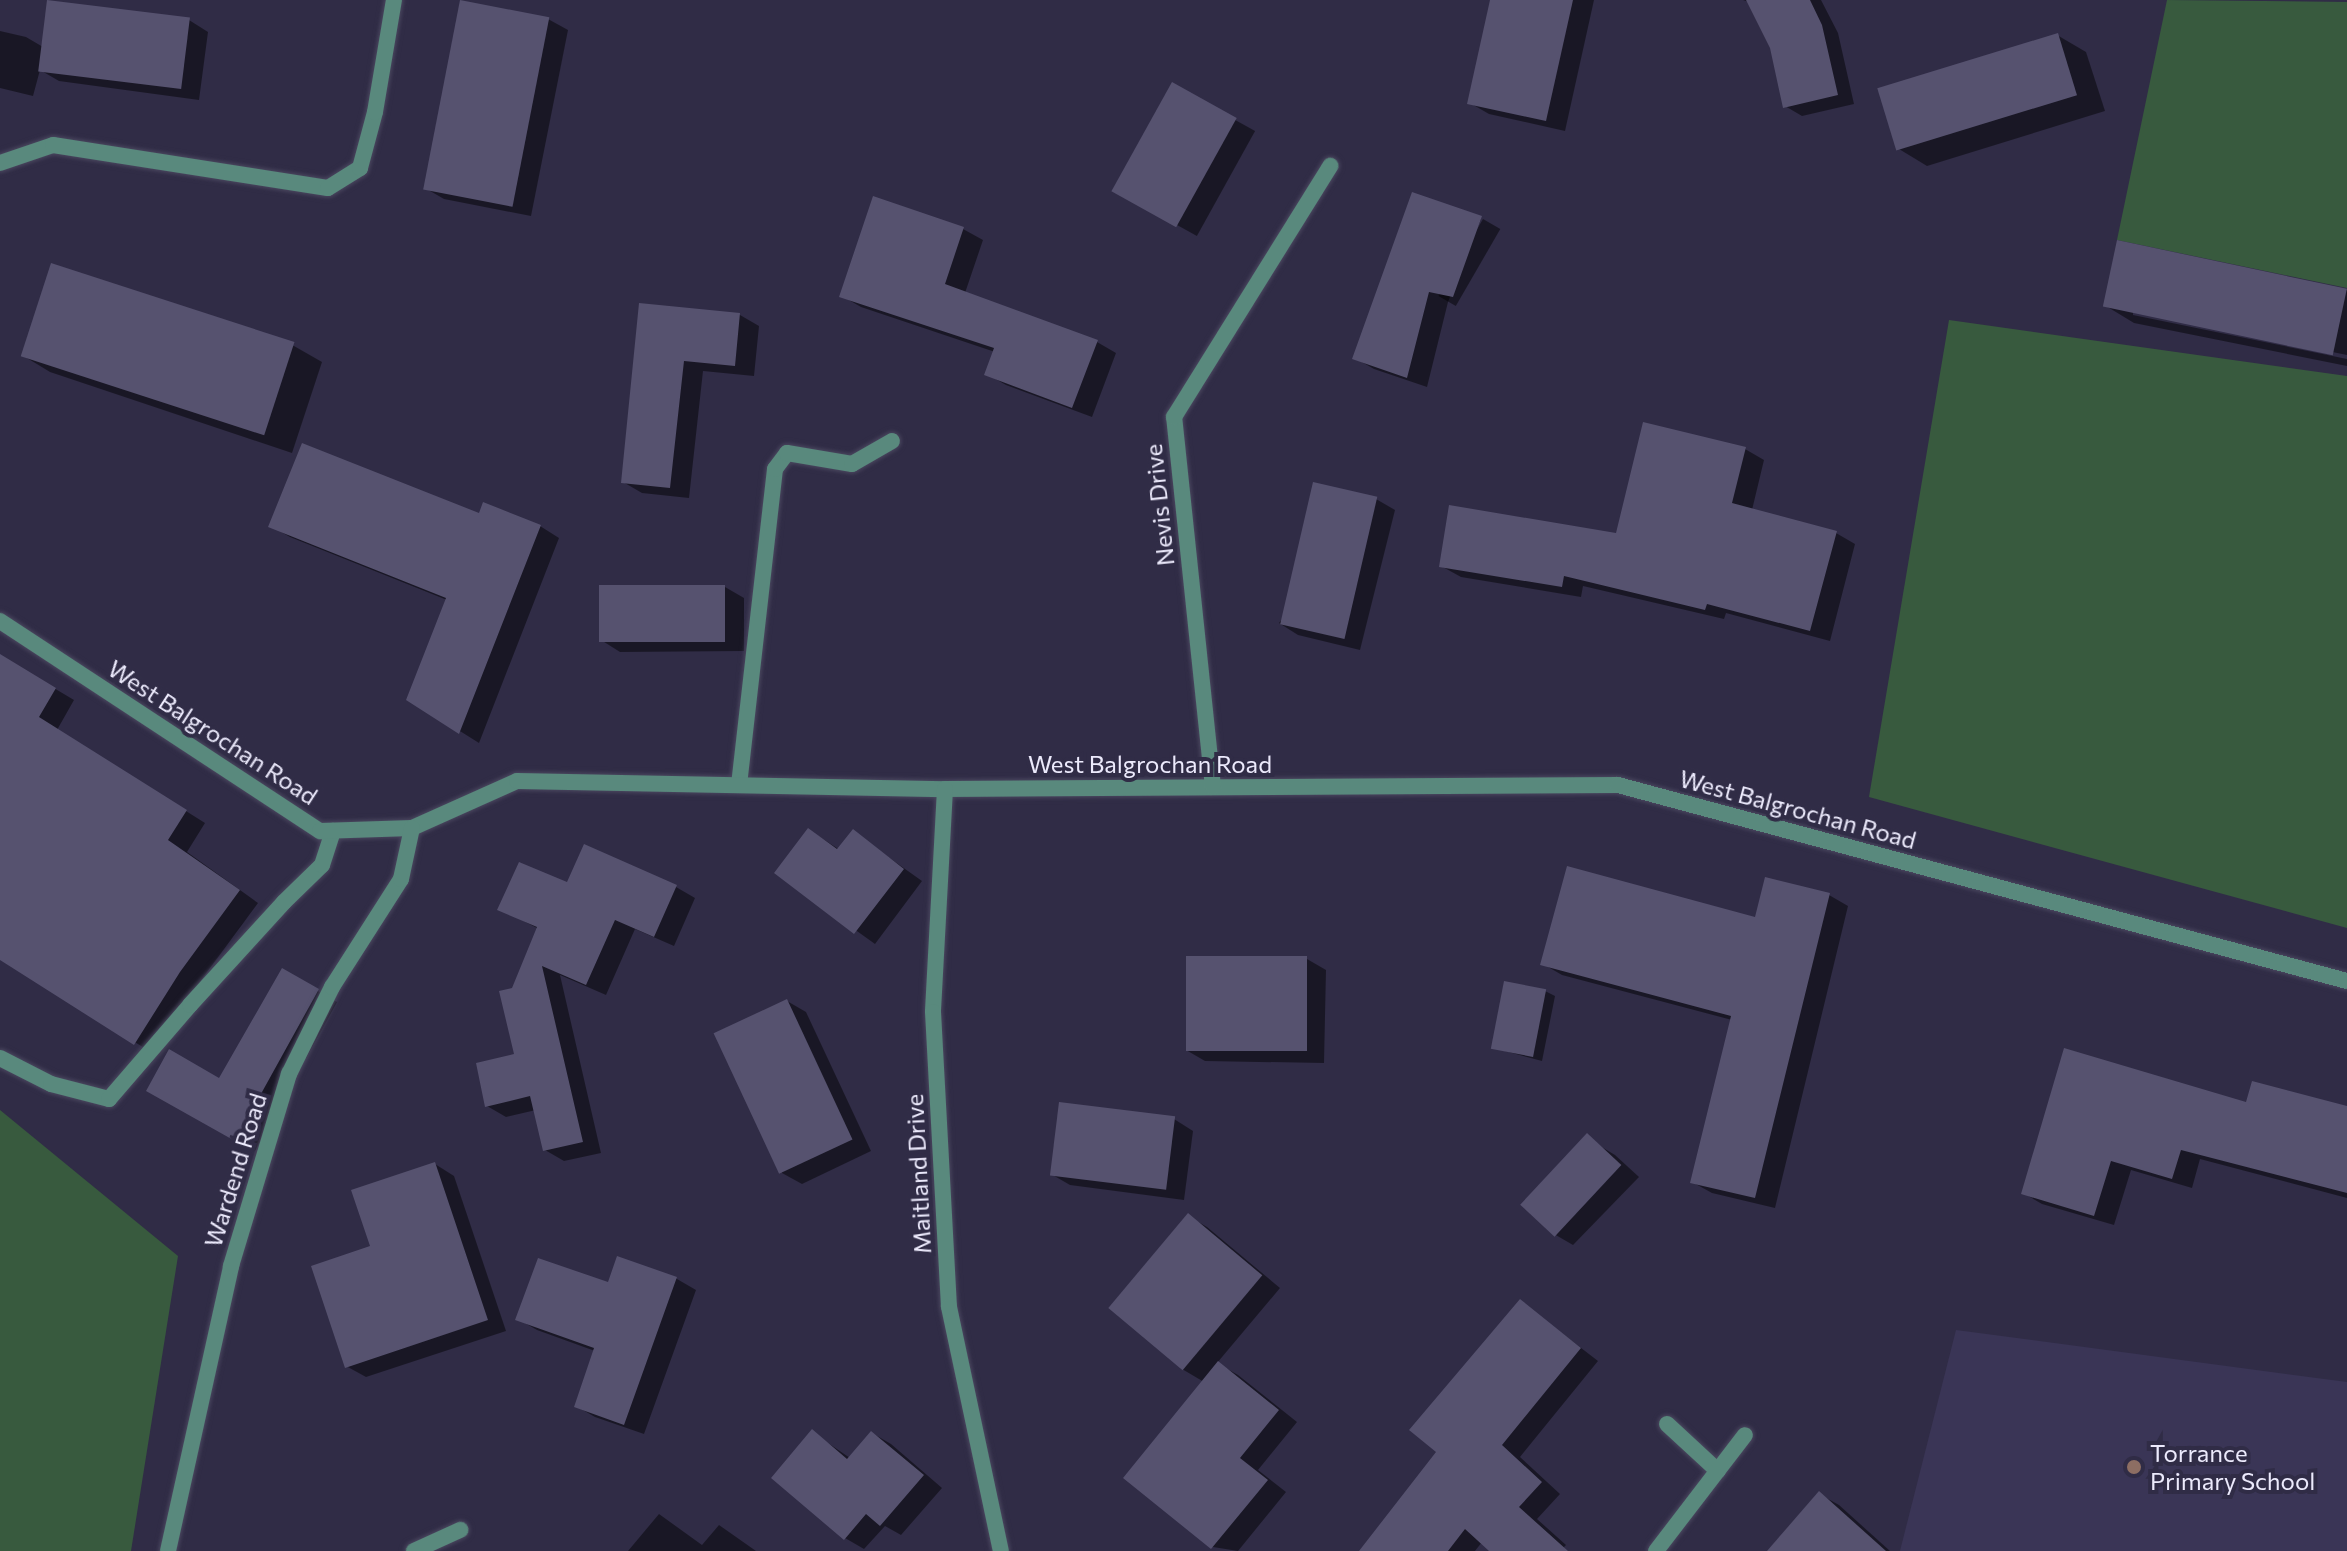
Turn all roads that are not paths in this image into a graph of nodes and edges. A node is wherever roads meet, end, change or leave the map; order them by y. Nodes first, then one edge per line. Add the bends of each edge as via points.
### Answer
1 (394, 0) edge
2 (0, 163) edge
3 (1330, 166) dead end
4 (892, 441) dead end
5 (0, 621) edge
6 (739, 785) junction
7 (1213, 787) junction
8 (945, 789) junction
9 (412, 828) junction
10 (333, 831) junction
11 (2347, 981) edge
12 (0, 1058) edge
13 (1667, 1424) dead end
14 (1745, 1435) dead end
15 (1718, 1471) junction
16 (460, 1530) dead end
17 (168, 1551) edge
18 (414, 1551) edge
19 (1001, 1551) edge
20 (1656, 1551) edge

1 - 2 street via 360,168 328,188 53,145
3 - 7 street, Nevis Drive via 1174,417
4 - 6 street via 852,464 787,453 775,469
5 - 10 street, West Balgrochan Road via 320,831
6 - 8 street, West Balgrochan Road
6 - 9 street, West Balgrochan Road via 517,781
7 - 8 street, West Balgrochan Road
7 - 11 street, West Balgrochan Road via 1618,785
8 - 19 street, Maitland Drive via 933,1012 949,1307
9 - 10 street, West Balgrochan Road
9 - 17 street, Wardend Road via 401,879 332,987 289,1074 231,1266
10 - 12 street via 322,865 109,1099 51,1084
13 - 15 street
14 - 15 street
15 - 20 street
16 - 18 street

